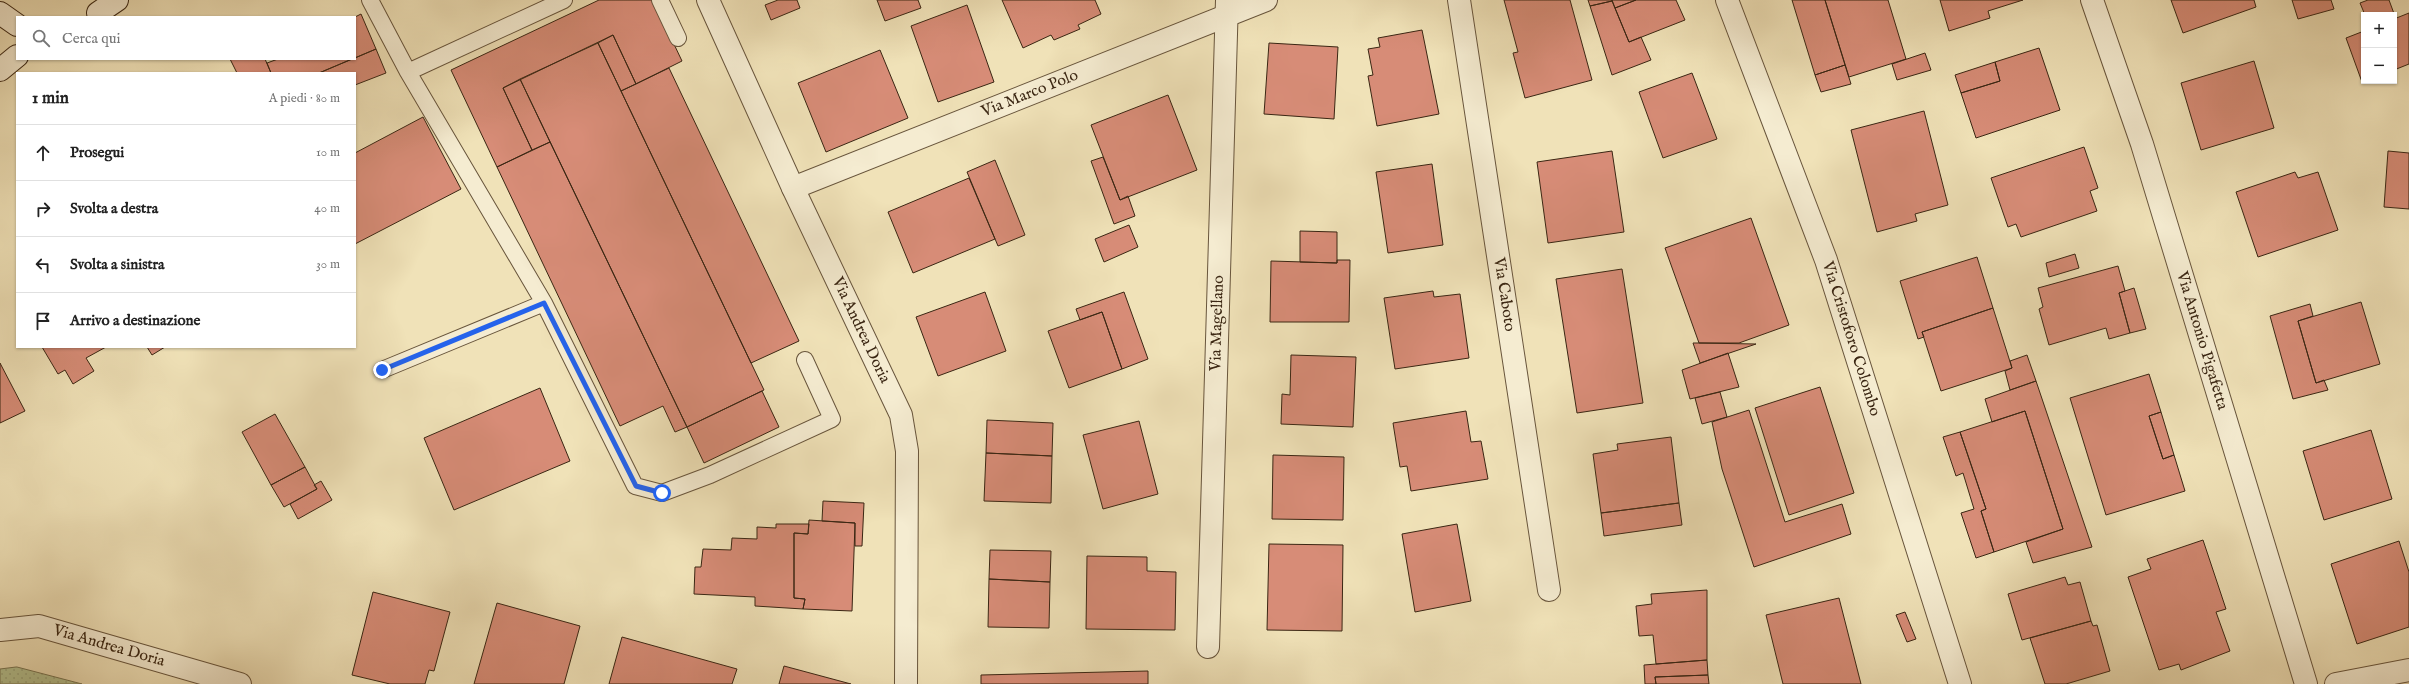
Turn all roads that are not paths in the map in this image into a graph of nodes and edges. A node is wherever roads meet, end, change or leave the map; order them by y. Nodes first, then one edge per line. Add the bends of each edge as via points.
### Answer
1 (117, 0) edge
2 (370, 0) edge
3 (564, 0) edge
4 (660, 0) edge
5 (708, 0) edge
6 (1266, 0) edge
7 (1459, 0) edge
8 (1727, 0) edge
9 (2092, 0) edge
10 (1227, 8) edge
11 (99, 10) edge
12 (0, 13) edge
13 (16, 24) edge
14 (678, 38) dead end
15 (16, 57) edge
16 (0, 70) edge
17 (408, 72) junction
18 (793, 188) junction
19 (544, 303) junction
20 (805, 360) dead end
21 (382, 370) dead end
22 (1549, 590) dead end
23 (0, 630) edge
24 (1208, 647) dead end
25 (2409, 670) edge
26 (240, 684) edge
27 (906, 684) edge
28 (1960, 684) edge
29 (2306, 684) edge
30 (2336, 684) edge

1 - 11 street
2 - 17 lane
3 - 17 lane
4 - 14 lane
5 - 18 street, Via Andrea Doria
6 - 10 street, Via Marco Polo
7 - 22 street, Via Caboto
8 - 28 street, Via Cristoforo Colombo via 1826,260
9 - 29 street, Via Antonio Pigafetta via 2142,144
10 - 18 street, Via Marco Polo
10 - 24 street, Via Magellano
12 - 13 street
15 - 16 street
17 - 19 lane
18 - 27 street, Via Andrea Doria via 901,415 907,451
19 - 20 lane via 636,486 662,493 710,475 832,419
19 - 21 lane
23 - 26 street, Via Andrea Doria via 39,626
25 - 30 street

